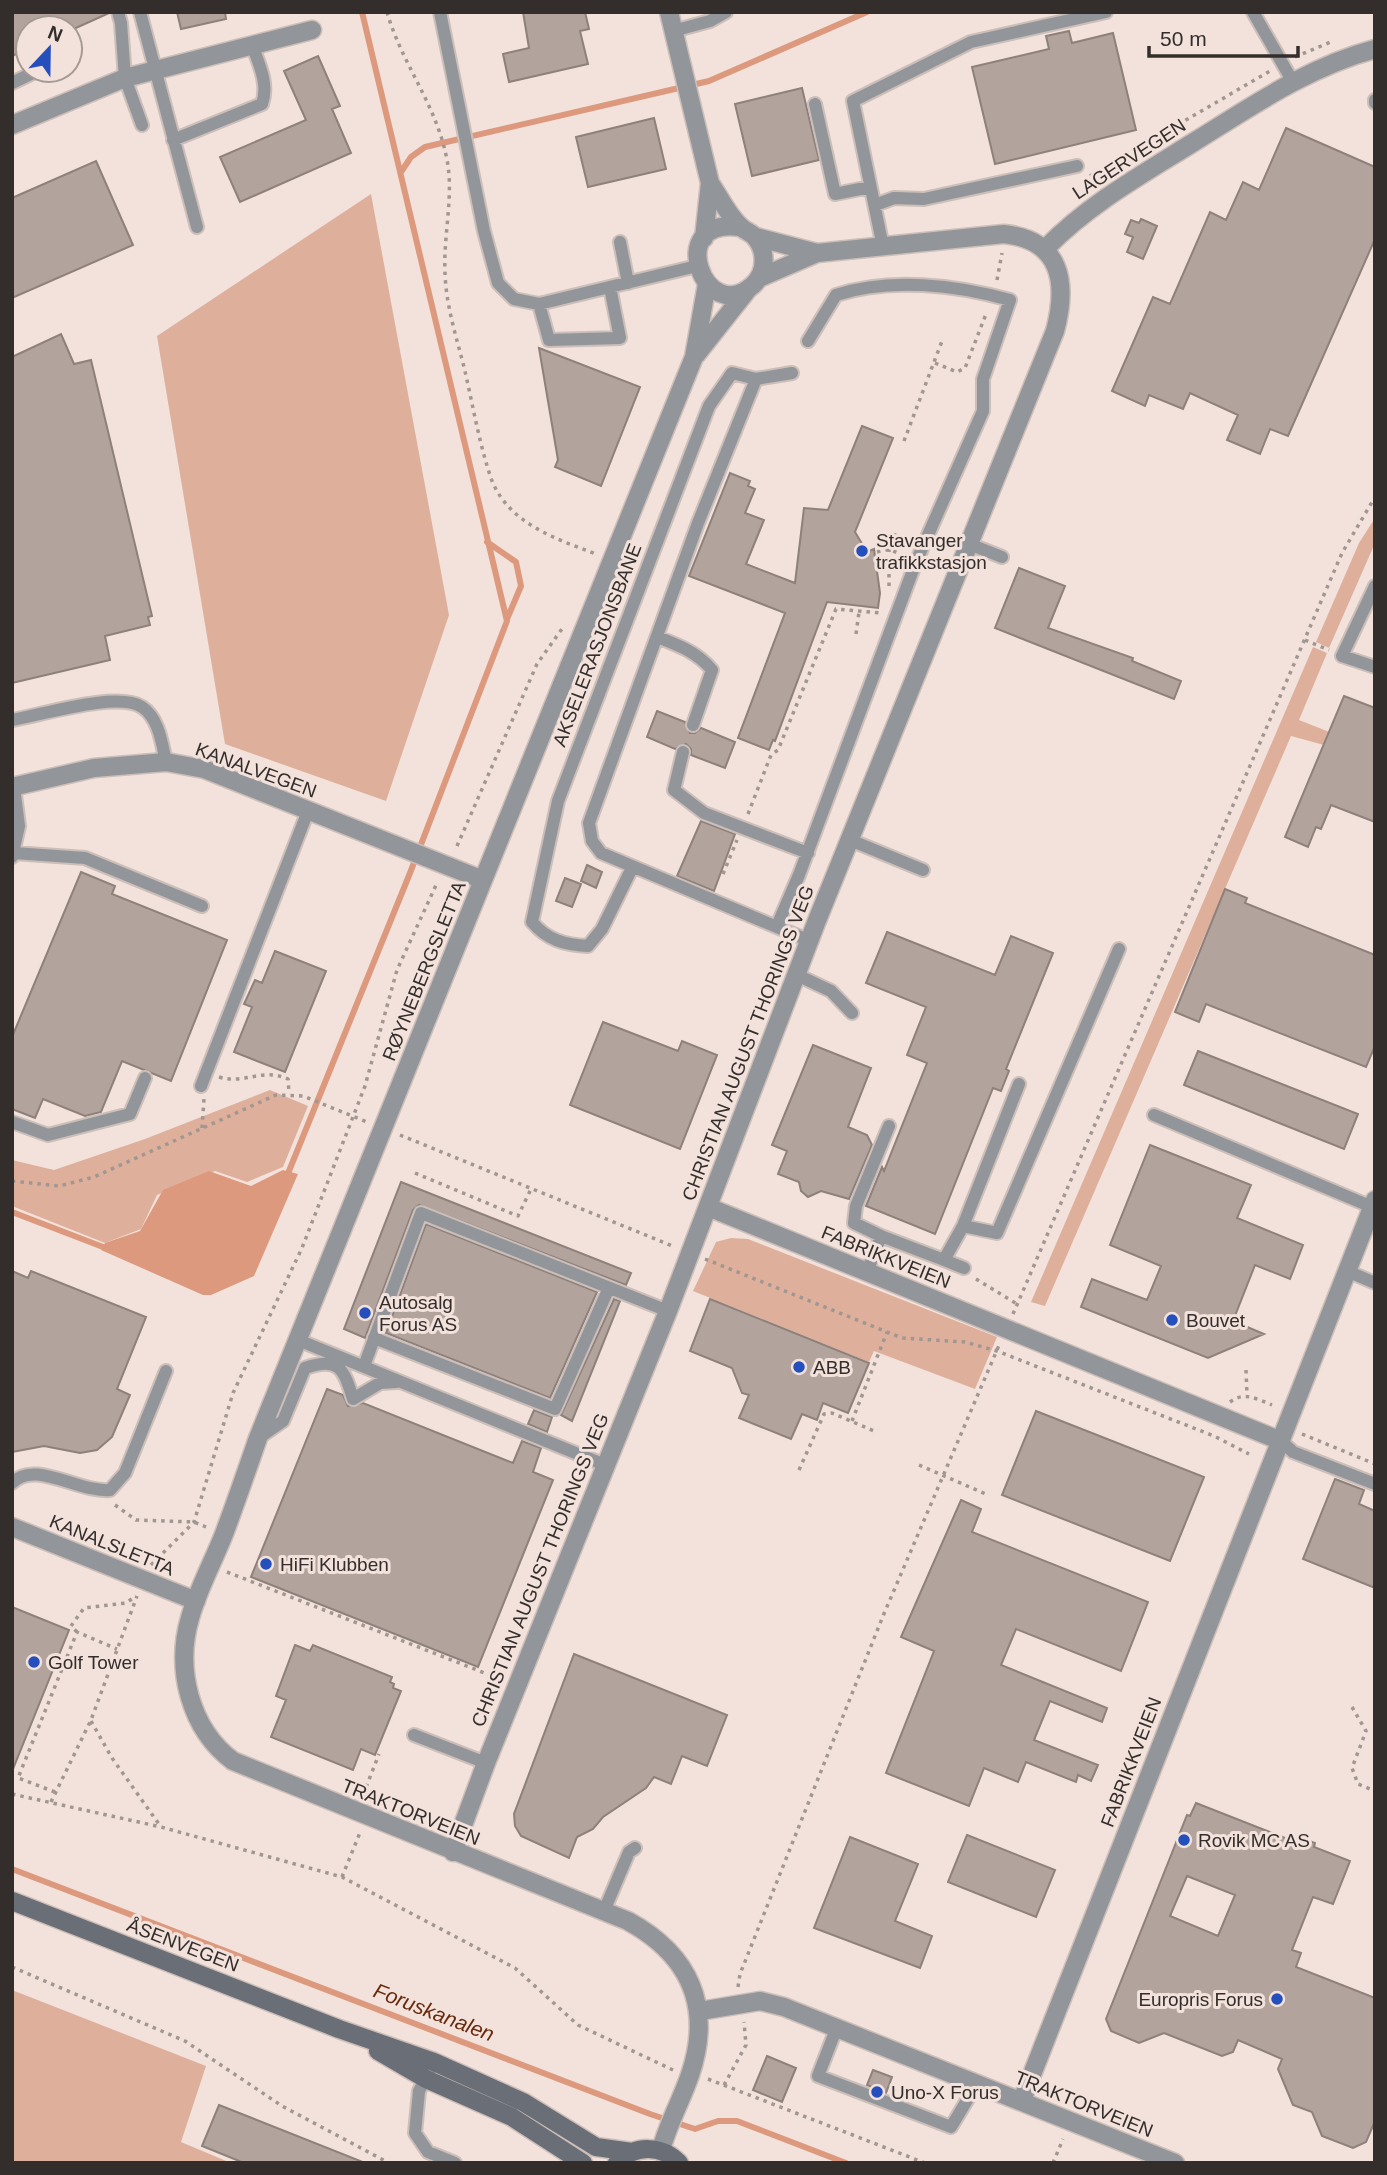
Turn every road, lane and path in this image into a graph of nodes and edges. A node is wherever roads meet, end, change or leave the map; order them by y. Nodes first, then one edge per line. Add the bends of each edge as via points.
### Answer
1 (118, 12) edge
2 (140, 12) edge
3 (387, 12) edge
4 (440, 12) edge
5 (669, 12) edge
6 (726, 12) edge
7 (1106, 12) edge
8 (1253, 12) edge
9 (312, 30) dead end
10 (673, 31) junction
11 (252, 45) junction
12 (1375, 49) edge
13 (153, 70) junction
14 (125, 78) junction
15 (1293, 82) junction
16 (815, 104) dead end
17 (12, 125) edge
18 (142, 125) dead end
19 (173, 140) junction
20 (1077, 166) dead end
21 (869, 181) junction
22 (710, 183) junction
23 (875, 205) junction
24 (740, 227) junction
25 (197, 228) dead end
26 (756, 237) junction
27 (704, 238) junction
28 (620, 242) dead end
29 (883, 247) junction
30 (1045, 248) junction
31 (1002, 251) dead end
32 (817, 253) junction
33 (697, 266) junction
34 (628, 283) junction
35 (754, 283) junction
36 (707, 284) junction
37 (610, 287) junction
38 (993, 295) junction
39 (539, 304) junction
40 (808, 341) dead end
41 (942, 341) dead end
42 (694, 357) junction
43 (935, 363) junction
44 (792, 373) dead end
45 (756, 379) junction
46 (904, 441) dead end
47 (1375, 497) edge
48 (895, 533) dead end
49 (969, 544) junction
50 (598, 555) dead end
51 (1002, 557) dead end
52 (1375, 586) edge
53 (889, 588) dead end
54 (859, 611) junction
55 (888, 614) dead end
56 (569, 618) dead end
57 (856, 634) dead end
58 (657, 638) junction
59 (1304, 640) junction
60 (1342, 656) junction
61 (1375, 667) edge
62 (12, 720) edge
63 (693, 725) dead end
64 (683, 752) dead end
65 (166, 762) junction
66 (13, 787) edge
67 (308, 811) junction
68 (743, 828) junction
69 (850, 840) junction
70 (457, 846) dead end
71 (808, 853) junction
72 (13, 855) edge
73 (632, 868) junction
74 (923, 870) dead end
75 (723, 874) dead end
76 (483, 880) junction
77 (438, 883) dead end
78 (202, 906) dead end
79 (777, 926) junction
80 (810, 941) junction
81 (1119, 949) dead end
82 (797, 975) junction
83 (852, 1013) dead end
84 (206, 1073) junction
85 (145, 1078) dead end
86 (1019, 1084) dead end
87 (201, 1086) joint
88 (289, 1093) junction
89 (1154, 1115) dead end
90 (354, 1117) junction
91 (12, 1122) edge
92 (376, 1125) dead end
93 (889, 1126) dead end
94 (202, 1128) junction
95 (398, 1135) dead end
96 (415, 1173) dead end
97 (12, 1181) edge
98 (531, 1189) junction
99 (1373, 1203) edge
100 (708, 1208) junction
101 (963, 1226) junction
102 (881, 1236) junction
103 (676, 1247) dead end
104 (704, 1258) dead end
105 (944, 1260) junction
106 (964, 1268) joint
107 (1347, 1271) junction
108 (867, 1272) junction
109 (1375, 1283) edge
110 (608, 1290) junction
111 (1017, 1304) junction
112 (668, 1311) junction
113 (1011, 1319) dead end
114 (887, 1332) junction
115 (374, 1338) junction
116 (298, 1339) junction
117 (1002, 1339) dead end
118 (997, 1351) junction
119 (364, 1366) junction
120 (1246, 1370) dead end
121 (166, 1371) dead end
122 (400, 1382) junction
123 (1247, 1395) junction
124 (1229, 1403) dead end
125 (1272, 1405) dead end
126 (852, 1421) junction
127 (874, 1431) dead end
128 (1300, 1434) dead end
129 (258, 1438) junction
130 (1281, 1441) junction
131 (1249, 1454) dead end
132 (1375, 1464) edge
133 (605, 1465) junction
134 (919, 1465) dead end
135 (799, 1469) dead end
136 (944, 1474) junction
137 (12, 1483) edge
138 (1375, 1484) edge
139 (94, 1492) junction
140 (988, 1495) dead end
141 (194, 1522) junction
142 (12, 1527) edge
143 (214, 1530) dead end
144 (148, 1568) dead end
145 (225, 1571) dead end
146 (196, 1601) junction
147 (77, 1632) junction
148 (117, 1649) junction
149 (502, 1680) dead end
150 (1352, 1707) dead end
151 (91, 1720) junction
152 (414, 1735) dead end
153 (379, 1754) dead end
154 (486, 1763) junction
155 (1375, 1791) edge
156 (55, 1792) junction
157 (12, 1794) edge
158 (361, 1800) dead end
159 (51, 1803) junction
160 (161, 1827) junction
161 (361, 1829) dead end
162 (635, 1847) dead end
163 (453, 1852) junction
164 (342, 1877) junction
165 (12, 1901) edge
166 (604, 1911) junction
167 (12, 1967) edge
168 (738, 1986) dead end
169 (700, 2011) junction
170 (744, 2023) dead end
171 (837, 2027) junction
172 (339, 2029) junction
173 (434, 2062) junction
174 (676, 2071) dead end
175 (700, 2077) dead end
176 (426, 2079) junction
177 (973, 2082) junction
178 (724, 2085) junction
179 (1022, 2100) junction
180 (1065, 2134) dead end
181 (661, 2150) junction
182 (632, 2152) junction
183 (389, 2163) edge
184 (455, 2163) edge
185 (583, 2163) edge
186 (617, 2163) edge
187 (679, 2163) edge
188 (925, 2163) edge
189 (1053, 2163) edge
190 (1175, 2163) edge

1 - 14 lane
2 - 13 lane
3 - 50 path via 395,41 437,122 447,158 445,272 451,316 492,481 502,501 521,519
4 - 39 lane via 498,283 514,299
5 - 10 street
6 - 10 lane
7 - 21 lane via 971,42 853,101
8 - 15 lane
9 - 11 street
10 - 22 street
11 - 13 street
11 - 19 lane via 264,82 262,104
12 - 15 street, LAGERVEGEN via 1325,65
13 - 14 street
13 - 19 lane
14 - 17 street
14 - 18 lane
15 - 30 street, LAGERVEGEN via 1088,208
16 - 21 lane via 835,194
19 - 25 lane
20 - 23 lane
21 - 23 lane
22 - 24 street
22 - 27 street
23 - 29 lane
24 - 26 street
24 - 27 street via 721,227
26 - 32 street
26 - 35 street via 764,257
27 - 33 street
28 - 34 lane
29 - 30 street via 1004,234 1033,240
29 - 32 street
30 - 49 street, CHRISTIAN AUGUST THORINGS VEG via 1061,287 1059,316
31 - 38 path
32 - 35 street
33 - 34 lane
33 - 36 street
34 - 37 lane
35 - 36 street via 727,293
35 - 42 street, RØYNEBERGSLETTA
36 - 42 street, RØYNEBERGSLETTA
37 - 39 lane
37 - 39 lane via 620,338 549,340
38 - 40 lane via 938,285 852,289 835,295
38 - 43 path via 965,368 957,372
38 - 71 lane via 1010,300 983,379 983,411 916,562
41 - 43 path
42 - 76 street, RØYNEBERGSLETTA
43 - 46 path
44 - 45 lane
45 - 58 lane
45 - 73 lane, AKSELERASJONSBANE via 732,373 709,406 558,801 532,922 542,934 570,946 588,946 602,929
47 - 59 path via 1351,534
48 - 53 path via 889,550
49 - 51 lane
49 - 69 street, CHRISTIAN AUGUST THORINGS VEG
52 - 60 lane
54 - 55 path
54 - 57 path
54 - 68 path via 836,609
56 - 70 path via 537,664
58 - 63 lane via 683,647 712,670
58 - 73 lane via 589,823 592,841 601,853
59 - 60 path
59 - 111 path
60 - 61 lane
62 - 65 lane via 114,700 142,707 156,722
64 - 68 lane via 674,790 704,813
65 - 66 street, KANALVEGEN via 94,768
65 - 67 street, KANALVEGEN via 204,769
66 - 72 lane via 19,826
67 - 76 street, KANALVEGEN
67 - 84 lane
68 - 71 lane
68 - 75 path
69 - 74 lane
69 - 80 street, CHRISTIAN AUGUST THORINGS VEG
71 - 79 lane
72 - 78 lane via 85,858
73 - 79 lane
76 - 116 street, RØYNEBERGSLETTA
77 - 90 path via 397,970
79 - 80 lane
80 - 82 street, CHRISTIAN AUGUST THORINGS VEG
81 - 101 lane via 997,1233
82 - 83 lane via 831,991
82 - 100 street, CHRISTIAN AUGUST THORINGS VEG
84 - 87 lane
84 - 88 path via 235,1081 261,1074 282,1077 288,1079
85 - 91 lane via 130,1114 48,1135
86 - 101 lane
87 - 94 path
88 - 90 path
88 - 94 path
89 - 99 lane
90 - 92 path
90 - 141 path via 280,1299 233,1393
93 - 102 lane via 856,1206 854,1223
94 - 97 path via 78,1182 47,1186
95 - 98 path
96 - 98 path via 518,1216
98 - 103 path
99 - 107 street, FABRIKKVEIEN
100 - 108 street, FABRIKKVEIEN
100 - 112 street, CHRISTIAN AUGUST THORINGS VEG
101 - 105 lane
102 - 105 lane
102 - 108 lane
104 - 114 path
105 - 106 lane
106 - 111 path
107 - 109 lane
107 - 130 street, FABRIKKVEIEN
108 - 130 street, FABRIKKVEIEN
110 - 112 lane
110 - 115 lane via 555,1409
110 - 115 lane via 421,1213
111 - 113 path
112 - 133 street, CHRISTIAN AUGUST THORINGS VEG
114 - 118 path via 910,1340 965,1342
114 - 126 path
115 - 119 lane
116 - 119 lane
116 - 129 street, RØYNEBERGSLETTA
117 - 118 path
118 - 131 path
118 - 136 path
119 - 122 lane
120 - 123 path
121 - 139 lane via 119,1484
122 - 129 lane via 380,1383 353,1399 349,1380 338,1366 324,1361 305,1368 283,1421
122 - 133 lane
123 - 124 path
123 - 125 path
126 - 127 path
126 - 135 path via 824,1414
128 - 132 path
129 - 146 street, RØYNEBERGSLETTA
130 - 138 lane via 1293,1452
130 - 179 street, FABRIKKVEIEN
133 - 154 street, CHRISTIAN AUGUST THORINGS VEG
134 - 136 path
136 - 140 path
136 - 168 path via 859,1675
137 - 139 lane via 33,1472
139 - 141 path via 136,1520
141 - 143 path
141 - 144 path
142 - 146 street, KANALSLETTA
145 - 149 path
146 - 163 street, TRAKTORVEIEN via 186,1635 186,1688 196,1715 219,1751 250,1769
147 - 148 path
147 - 148 path via 71,1626 84,1608 126,1603 138,1594
147 - 156 path via 18,1778
148 - 151 path
150 - 155 path via 1366,1731 1352,1768 1358,1784
151 - 156 path
151 - 160 path
152 - 154 lane
153 - 158 path
154 - 163 street, CHRISTIAN AUGUST THORINGS VEG
156 - 159 path
157 - 159 path
159 - 160 path
160 - 164 path
161 - 164 path
162 - 166 lane
163 - 166 street, TRAKTORVEIEN
164 - 174 path via 514,1968 578,2025
165 - 172 street, ÅSENVEGEN
166 - 169 street, TRAKTORVEIEN via 643,1929 669,1952 687,1978
167 - 183 path via 185,2041 282,2106
169 - 171 street, TRAKTORVEIEN via 760,2001
169 - 181 street via 690,2074
170 - 178 path via 746,2045
171 - 177 street, TRAKTORVEIEN
171 - 177 lane via 818,2076 951,2127
172 - 173 street, ÅSENVEGEN
172 - 176 street, ÅSENVEGEN
173 - 176 lane
173 - 182 street, ÅSENVEGEN via 523,2102 596,2147
175 - 178 path
176 - 184 lane via 419,2091 415,2133 428,2152
176 - 185 street, ÅSENVEGEN via 512,2118
177 - 179 street, TRAKTORVEIEN
178 - 188 path
179 - 190 street, TRAKTORVEIEN
180 - 189 path
181 - 182 street, ÅSENVEGEN
181 - 187 street
182 - 186 street

